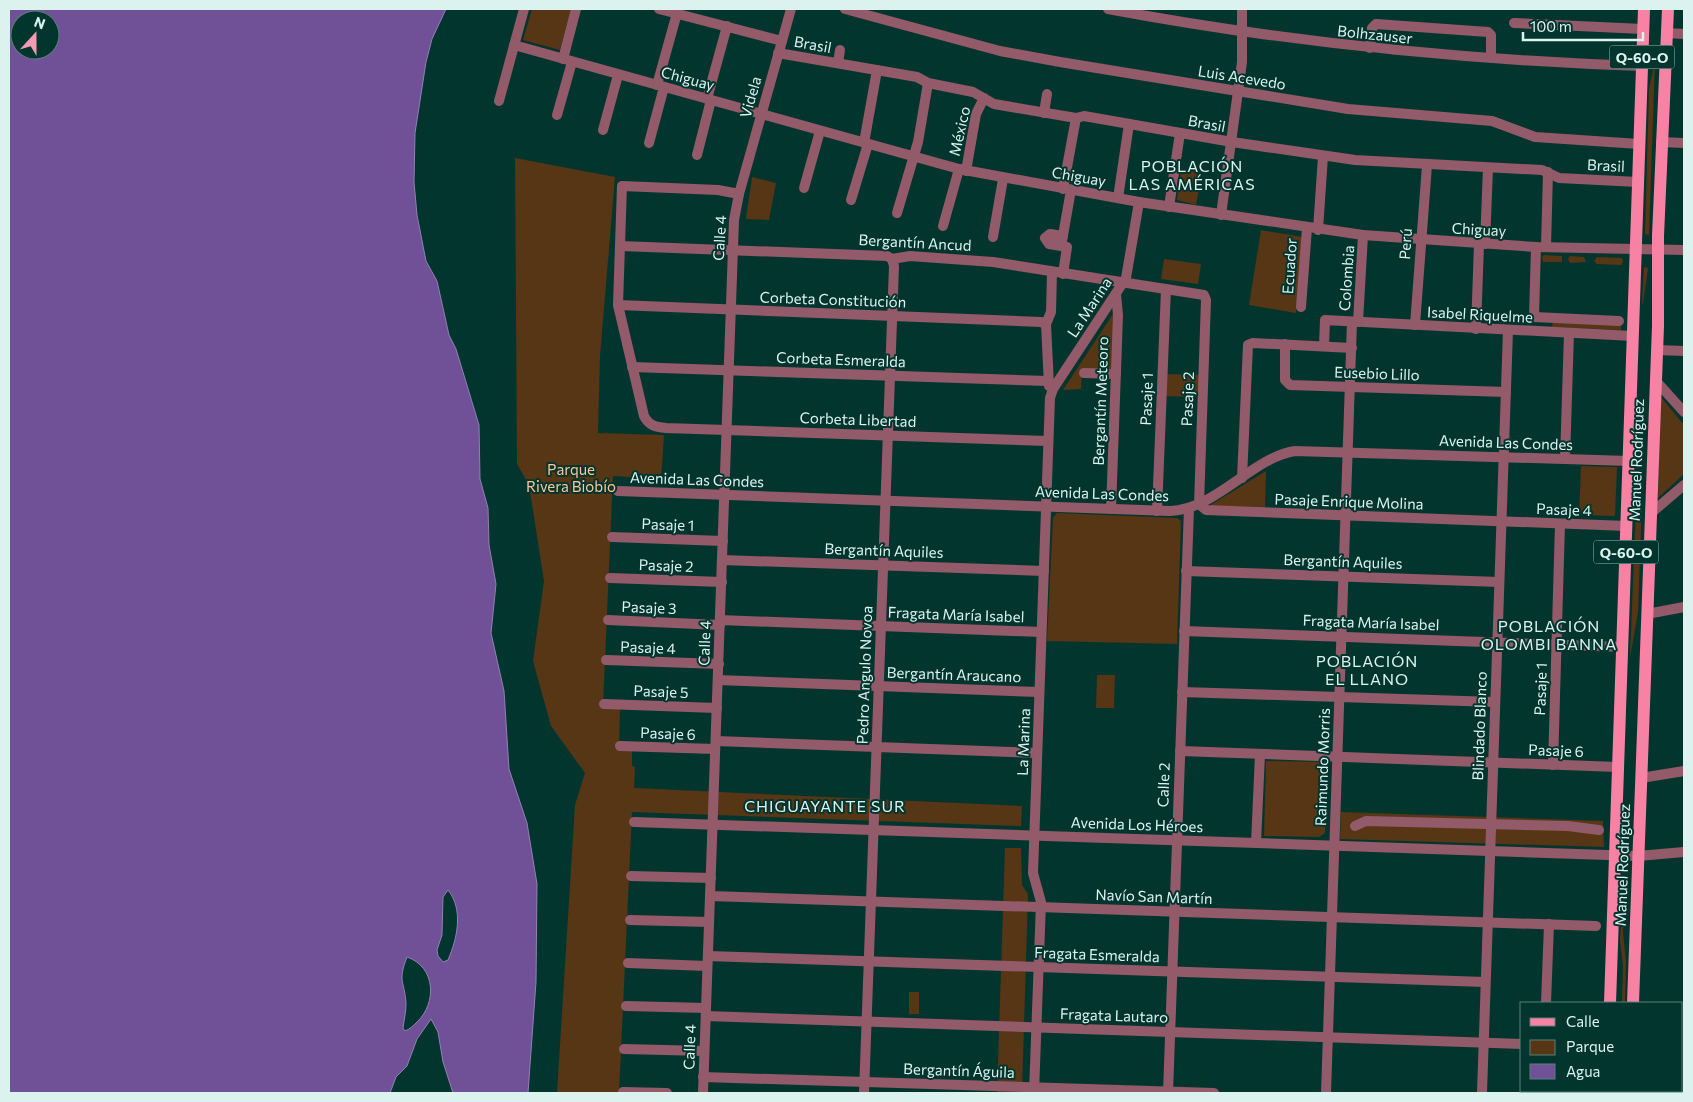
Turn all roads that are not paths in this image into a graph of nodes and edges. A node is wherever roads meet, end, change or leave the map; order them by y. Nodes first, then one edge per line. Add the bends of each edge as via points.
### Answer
1 (524, 9) edge
2 (576, 9) edge
3 (659, 9) edge
4 (790, 9) edge
5 (845, 9) edge
6 (1108, 9) edge
7 (1242, 9) edge
8 (1644, 9) edge
9 (1668, 9) edge
10 (677, 13) junction
11 (1514, 23) dead end
12 (726, 26) junction
13 (1643, 29) junction
14 (1243, 33) junction
15 (1667, 34) junction
16 (1684, 34) edge
17 (782, 41) junction
18 (514, 46) junction
19 (1370, 48) junction
20 (840, 50) dead end
21 (778, 53) junction
22 (1491, 58) junction
23 (567, 60) junction
24 (838, 63) junction
25 (1642, 66) junction
26 (877, 70) junction
27 (618, 75) junction
28 (928, 83) junction
29 (661, 86) junction
30 (1239, 92) junction
31 (1047, 94) dead end
32 (984, 98) junction
33 (709, 100) junction
34 (499, 101) dead end
35 (1044, 113) junction
36 (761, 114) junction
37 (557, 116) dead end
38 (1076, 118) junction
39 (1129, 124) junction
40 (603, 130) dead end
41 (820, 131) junction
42 (1180, 134) junction
43 (1232, 142) junction
44 (1661, 142) junction
45 (649, 143) dead end
46 (866, 143) junction
47 (1684, 143) edge
48 (1639, 144) junction
49 (697, 155) dead end
50 (913, 156) junction
51 (1323, 156) junction
52 (1427, 165) junction
53 (1488, 168) junction
54 (962, 170) junction
55 (1548, 172) junction
56 (1003, 179) junction
57 (1638, 182) junction
58 (804, 188) dead end
59 (1067, 190) junction
60 (738, 194) junction
61 (1118, 198) junction
62 (851, 200) dead end
63 (1139, 202) junction
64 (1169, 207) junction
65 (897, 213) dead end
66 (1221, 215) junction
67 (943, 226) dead end
68 (1312, 229) junction
69 (1363, 235) junction
70 (993, 237) dead end
71 (1420, 240) junction
72 (1482, 244) junction
73 (620, 246) junction
74 (1541, 247) junction
75 (733, 250) junction
76 (1635, 250) junction
77 (1657, 250) junction
78 (1684, 250) edge
79 (892, 259) junction
80 (1052, 272) junction
81 (1063, 274) junction
82 (1123, 283) junction
83 (1166, 290) junction
84 (1116, 294) junction
85 (1205, 296) joint
86 (618, 305) junction
87 (1301, 306) dead end
88 (731, 310) junction
89 (892, 316) junction
90 (1619, 321) dead end
91 (1355, 322) junction
92 (1046, 324) junction
93 (1415, 325) junction
94 (1476, 329) junction
95 (1508, 330) junction
96 (1569, 333) junction
97 (1633, 336) junction
98 (1285, 344) junction
99 (1324, 346) junction
100 (1352, 348) junction
101 (1657, 350) junction
102 (1684, 351) edge
103 (632, 367) junction
104 (729, 370) junction
105 (1084, 373) dead end
106 (1116, 374) junction
107 (890, 376) junction
108 (1048, 381) junction
109 (1656, 381) junction
110 (1350, 387) junction
111 (1051, 392) junction
112 (1506, 392) junction
113 (1684, 412) edge
114 (727, 430) junction
115 (888, 436) junction
116 (1048, 442) junction
117 (1348, 452) junction
118 (1504, 457) junction
119 (1565, 459) junction
120 (1629, 461) junction
121 (1242, 478) junction
122 (1684, 485) edge
123 (618, 491) dead end
124 (725, 495) junction
125 (886, 501) junction
126 (1199, 504) junction
127 (1046, 506) junction
128 (1188, 508) junction
129 (1111, 509) junction
130 (1157, 511) junction
131 (1650, 514) junction
132 (1346, 516) junction
133 (1501, 522) junction
134 (1560, 524) junction
135 (1627, 526) junction
136 (612, 537) dead end
137 (723, 541) junction
138 (722, 560) junction
139 (883, 566) junction
140 (1044, 571) junction
141 (1186, 571) junction
142 (1344, 576) junction
143 (610, 578) dead end
144 (722, 582) junction
145 (1499, 582) junction
146 (1684, 607) edge
147 (1646, 614) junction
148 (608, 620) dead end
149 (720, 622) junction
150 (881, 626) junction
151 (1184, 631) junction
152 (1042, 632) junction
153 (1342, 636) junction
154 (1497, 642) junction
155 (1557, 644) junction
156 (1622, 647) junction
157 (606, 660) dead end
158 (719, 664) junction
159 (718, 680) junction
160 (879, 686) junction
161 (1039, 692) junction
162 (1182, 692) junction
163 (1340, 697) junction
164 (1495, 702) junction
165 (604, 704) dead end
166 (717, 708) junction
167 (716, 745) junction
168 (620, 746) dead end
169 (877, 747) junction
170 (1180, 751) junction
171 (1037, 753) junction
172 (1260, 754) junction
173 (1338, 757) junction
174 (1493, 763) junction
175 (1553, 765) junction
176 (1618, 767) junction
177 (1684, 772) edge
178 (1641, 778) junction
179 (634, 822) dead end
180 (1491, 824) junction
181 (713, 825) junction
182 (1355, 826) dead end
183 (874, 830) junction
184 (1599, 830) dead end
185 (1034, 836) junction
186 (1176, 840) junction
187 (1256, 843) junction
188 (1334, 846) junction
189 (1490, 851) junction
190 (1684, 852) edge
191 (1615, 855) junction
192 (1638, 856) junction
193 (631, 876) dead end
194 (711, 878) junction
195 (710, 896) junction
196 (871, 901) junction
197 (1041, 907) junction
198 (1174, 912) junction
199 (1332, 917) junction
200 (630, 920) dead end
201 (709, 922) junction
202 (1488, 922) junction
203 (1549, 924) junction
204 (1596, 926) dead end
205 (708, 961) junction
206 (869, 961) junction
207 (628, 963) dead end
208 (1039, 967) junction
209 (1172, 972) junction
210 (1330, 977) junction
211 (1486, 982) junction
212 (1546, 1002) edge
213 (1610, 1002) edge
214 (1633, 1002) edge
215 (626, 1006) dead end
216 (706, 1012) junction
217 (866, 1022) junction
218 (1036, 1027) junction
219 (1170, 1032) junction
220 (1328, 1037) junction
221 (1483, 1042) junction
222 (1520, 1044) edge
223 (624, 1049) dead end
224 (704, 1051) junction
225 (703, 1077) junction
226 (864, 1082) junction
227 (1034, 1090) edge
228 (623, 1092) edge
229 (1168, 1092) edge
230 (667, 1093) edge
231 (703, 1093) edge
232 (864, 1093) edge
233 (1214, 1093) edge
234 (1326, 1093) edge
235 (1482, 1093) edge

1 - 18 street
2 - 23 street
3 - 10 street, Brasil
4 - 17 street, Videla
5 - 30 street, Luis Acevedo via 1028,57
6 - 14 street, Bolhzauser
7 - 14 street
8 - 13 main road, Manuel Rodríguez / Q-60-O
9 - 15 main road, Manuel Rodríguez / Q-60-O
10 - 12 street, Brasil
10 - 29 street
11 - 13 street
12 - 17 street, Brasil
12 - 33 street
13 - 25 main road, Manuel Rodríguez / Q-60-O
14 - 19 street, Bolhzauser
14 - 30 street
15 - 16 street
15 - 44 main road, Manuel Rodríguez / Q-60-O
17 - 21 street, Videla
18 - 23 street, Chiguay
18 - 34 street
19 - 22 street, Bolhzauser
19 - 22 street via 1372,28 1376,24 1488,32 1492,35
20 - 24 street
21 - 24 street, Brasil
21 - 36 street, Videla
22 - 25 street, Bolhzauser
23 - 27 street, Chiguay
23 - 37 street
24 - 26 street, Brasil
25 - 48 main road, Manuel Rodríguez / Q-60-O
26 - 28 street, Brasil via 917,77
26 - 46 street
27 - 29 street, Chiguay
27 - 40 street
28 - 32 street, Brasil via 973,92
28 - 50 street
29 - 33 street, Chiguay
29 - 45 street
30 - 43 street
30 - 48 street, Luis Acevedo via 1348,109 1492,121 1535,137
31 - 35 street
32 - 35 street, Brasil via 997,105
32 - 54 street, México via 976,114
33 - 36 street, Chiguay
33 - 49 street
35 - 38 street, Brasil
36 - 41 street, Chiguay
36 - 60 street, Videla
38 - 39 street, Brasil via 1084,116
38 - 59 street
39 - 42 street, Brasil
39 - 61 street
41 - 46 street, Chiguay
41 - 58 street
42 - 43 street, Brasil
42 - 64 street
43 - 51 street, Brasil
43 - 66 street
44 - 47 street
44 - 77 main road, Manuel Rodríguez / Q-60-O
46 - 50 street, Chiguay
46 - 62 street
48 - 57 main road, Manuel Rodríguez / Q-60-O
50 - 54 street, Chiguay
50 - 65 street
51 - 52 street, Brasil
51 - 68 street, Ecuador
52 - 53 street, Brasil
52 - 71 street, Perú
53 - 55 street, Brasil
53 - 72 street
54 - 56 street, Chiguay
54 - 67 street, México
55 - 57 street, Brasil via 1559,178
55 - 74 street
56 - 59 street, Chiguay
56 - 70 street
57 - 76 main road, Manuel Rodríguez / Q-60-O
59 - 61 street, Chiguay
59 - 81 street via 1062,241 1068,247
60 - 73 street via 718,190 622,186
60 - 75 street, Calle 4
61 - 63 street, Chiguay
63 - 64 street, Chiguay
63 - 82 street, La Marina
64 - 66 street, Chiguay
66 - 68 street, Chiguay
68 - 69 street, Chiguay
68 - 87 street, Ecuador
69 - 71 street, Chiguay
69 - 91 street, Colombia
71 - 72 street, Chiguay
71 - 93 street, Perú
72 - 74 street, Chiguay
72 - 94 street
73 - 75 street, Bergantín Ancud
73 - 86 street
74 - 76 street, Chiguay
74 - 90 street via 1534,317
75 - 79 street, Bergantín Ancud via 886,256
75 - 88 street, Calle 4
76 - 77 street, Chiguay
76 - 97 main road, Manuel Rodríguez / Q-60-O
77 - 78 street, Chiguay
77 - 101 main road, Manuel Rodríguez / Q-60-O
79 - 80 street, Bergantín Ancud via 910,256 984,261
79 - 89 street, Pedro Angulo Novoa
80 - 81 street, Bergantín Ancud
80 - 92 street, La Marina via 1051,312
81 - 82 street, Bergantín Ancud
82 - 83 street, Bergantín Ancud
82 - 84 street, La Marina
83 - 85 street, Bergantín Ancud
83 - 130 street, Pasaje 1
84 - 106 street, Bergantín Meteoro
84 - 111 street, La Marina
85 - 126 street, Pasaje 2
86 - 88 street, Corbeta Constitución
86 - 103 street
88 - 89 street, Corbeta Constitución
88 - 104 street, Calle 4
89 - 92 street, Corbeta Constitución
89 - 107 street, Pedro Angulo Novoa
91 - 93 street, Isabel Riquelme
91 - 99 street, Isabel Riquelme via 1325,320
91 - 100 street, Raimundo Morris
92 - 108 street, La Marina
93 - 94 street, Isabel Riquelme
94 - 95 street, Isabel Riquelme
95 - 96 street, Isabel Riquelme
95 - 112 street, Blindado Blanco
96 - 97 street, Isabel Riquelme
96 - 119 street
97 - 120 main road, Manuel Rodríguez / Q-60-O
98 - 99 street
98 - 110 street, Eusebio Lillo via 1285,380 1288,384
98 - 121 street via 1249,344
99 - 100 street
100 - 110 street, Raimundo Morris
101 - 102 street
101 - 109 main road, Manuel Rodríguez / Q-60-O
103 - 104 street, Corbeta Esmeralda
103 - 114 street, Corbeta Libertad via 645,418 652,426
104 - 107 street, Corbeta Esmeralda
104 - 114 street, Calle 4
105 - 106 street
106 - 129 street, Bergantín Meteoro
107 - 108 street, Corbeta Esmeralda
107 - 115 street, Pedro Angulo Novoa
108 - 111 street, La Marina
109 - 113 street
109 - 131 main road, Manuel Rodríguez / Q-60-O
110 - 112 street, Eusebio Lillo
110 - 117 street, Raimundo Morris
111 - 116 street, La Marina
112 - 118 street, Blindado Blanco
114 - 115 street, Corbeta Libertad
114 - 124 street, Calle 4
115 - 116 street, Corbeta Libertad
115 - 125 street, Pedro Angulo Novoa
116 - 127 street, La Marina
117 - 118 street, Avenida Las Condes
117 - 121 street, Avenida Las Condes via 1285,453
117 - 132 street, Raimundo Morris
118 - 119 street, Avenida Las Condes
118 - 133 street, Blindado Blanco
119 - 120 street, Avenida Las Condes
120 - 135 main road, Manuel Rodríguez / Q-60-O
121 - 126 street, Avenida Las Condes
122 - 131 street
123 - 124 street, Avenida Las Condes
124 - 125 street, Avenida Las Condes
124 - 137 street, Calle 4
125 - 127 street, Avenida Las Condes
125 - 139 street, Pedro Angulo Novoa
126 - 128 street, Avenida Las Condes
126 - 132 street, Pasaje Enrique Molina via 1209,510
127 - 129 street, Avenida Las Condes
127 - 140 street, La Marina
128 - 130 street, Avenida Las Condes
128 - 141 street, Calle 2
129 - 130 street, Avenida Las Condes
131 - 147 main road, Manuel Rodríguez / Q-60-O
132 - 133 street, Pasaje Enrique Molina
132 - 142 street, Raimundo Morris
133 - 134 street, Pasaje 4
133 - 145 street, Blindado Blanco
134 - 135 street, Pasaje 4
134 - 155 street, Pasaje 1
135 - 156 main road, Manuel Rodríguez / Q-60-O
136 - 137 street, Pasaje 1
137 - 138 street, Calle 4
138 - 139 street, Bergantín Aquiles
138 - 144 street, Calle 4
139 - 140 street, Bergantín Aquiles
139 - 150 street, Pedro Angulo Novoa
140 - 152 street, La Marina
141 - 142 street, Bergantín Aquiles
141 - 151 street, Calle 2
142 - 145 street, Bergantín Aquiles
142 - 153 street, Raimundo Morris
143 - 144 street, Pasaje 2
144 - 149 street, Calle 4
145 - 154 street, Blindado Blanco
146 - 147 street
147 - 178 main road, Manuel Rodríguez / Q-60-O
148 - 149 street, Pasaje 3
149 - 150 street, Fragata María Isabel
149 - 158 street, Calle 4
150 - 152 street, Fragata María Isabel
150 - 160 street, Pedro Angulo Novoa
151 - 153 street, Fragata María Isabel
151 - 162 street, Calle 2
152 - 161 street, La Marina
153 - 154 street, Fragata María Isabel
153 - 163 street, Raimundo Morris
154 - 155 street
154 - 164 street, Blindado Blanco
155 - 156 street
155 - 175 street, Pasaje 1
156 - 176 main road, Manuel Rodríguez / Q-60-O
157 - 158 street, Pasaje 4
158 - 159 street, Calle 4
159 - 160 street, Bergantín Araucano
159 - 166 street, Calle 4
160 - 161 street, Bergantín Araucano
160 - 169 street, Pedro Angulo Novoa
161 - 171 street, La Marina
162 - 163 street
162 - 170 street, Calle 2
163 - 164 street
163 - 173 street, Raimundo Morris
164 - 174 street, Blindado Blanco
165 - 166 street, Pasaje 5
166 - 167 street, Calle 4
167 - 168 street, Pasaje 6
167 - 169 street, Pasaje 6
167 - 181 street, Calle 4
169 - 171 street, Pasaje 6
169 - 183 street, Pedro Angulo Novoa
170 - 172 street, Pasaje 6
170 - 186 street, Calle 2
171 - 185 street, La Marina
172 - 173 street, Pasaje 6
172 - 187 street
173 - 174 street, Pasaje 6
173 - 188 street, Raimundo Morris
174 - 175 street, Pasaje 6
174 - 180 street, Blindado Blanco
175 - 176 street, Pasaje 6
176 - 191 main road, Manuel Rodríguez / Q-60-O
177 - 178 street
178 - 192 main road, Manuel Rodríguez / Q-60-O
179 - 181 street, Avenida Los Héroes
180 - 182 street via 1366,821
180 - 184 street
180 - 189 street, Blindado Blanco
181 - 183 street, Avenida Los Héroes
181 - 194 street, Calle 4
183 - 185 street, Avenida Los Héroes
183 - 196 street, Pedro Angulo Novoa
185 - 186 street, Avenida Los Héroes
185 - 197 street, La Marina via 1033,877
186 - 187 street, Avenida Los Héroes
186 - 198 street, Calle 2
187 - 188 street, Avenida Los Héroes
188 - 189 street, Avenida Los Héroes
188 - 199 street, Raimundo Morris
189 - 191 street, Avenida Los Héroes
189 - 202 street, Blindado Blanco
190 - 192 street, Avenida Los Héroes
191 - 192 street, Avenida Los Héroes
191 - 213 main road, Manuel Rodríguez / Q-60-O
192 - 214 main road, Manuel Rodríguez / Q-60-O
193 - 194 street
194 - 195 street, Calle 4
195 - 196 street, Navío San Martín
195 - 201 street, Calle 4
196 - 197 street, Navío San Martín
196 - 206 street, Pedro Angulo Novoa
197 - 198 street, Navío San Martín
197 - 208 street, La Marina
198 - 199 street, Navío San Martín
198 - 209 street, Calle 2
199 - 202 street, Navío San Martín
199 - 210 street, Raimundo Morris
200 - 201 street
201 - 205 street, Calle 4
202 - 203 street, Navío San Martín
202 - 211 street, Blindado Blanco
203 - 204 street, Navío San Martín
203 - 212 street
205 - 206 street, Fragata Esmeralda
205 - 207 street
205 - 216 street, Calle 4
206 - 208 street, Fragata Esmeralda
206 - 217 street, Pedro Angulo Novoa
208 - 209 street, Fragata Esmeralda
208 - 218 street, La Marina
209 - 210 street, Fragata Esmeralda
209 - 219 street, Calle 2
210 - 211 street, Fragata Esmeralda
210 - 220 street, Raimundo Morris
211 - 221 street, Blindado Blanco
215 - 216 street
216 - 217 street, Fragata Lautaro
216 - 224 street, Calle 4
217 - 218 street, Fragata Lautaro
217 - 226 street, Pedro Angulo Novoa
218 - 219 street, Fragata Lautaro
218 - 227 street, La Marina
219 - 220 street, Fragata Lautaro
219 - 229 street, Calle 2
220 - 221 street, Fragata Lautaro
220 - 234 street, Raimundo Morris
221 - 222 street, Fragata Lautaro
221 - 235 street, Blindado Blanco
223 - 224 street
224 - 225 street, Calle 4
225 - 226 street, Bergantín Águila
225 - 231 street, Calle 4
226 - 227 street, Bergantín Águila
226 - 232 street, Pedro Angulo Novoa
227 - 229 street, Bergantín Águila
228 - 230 street
229 - 233 street, Bergantín Águila

